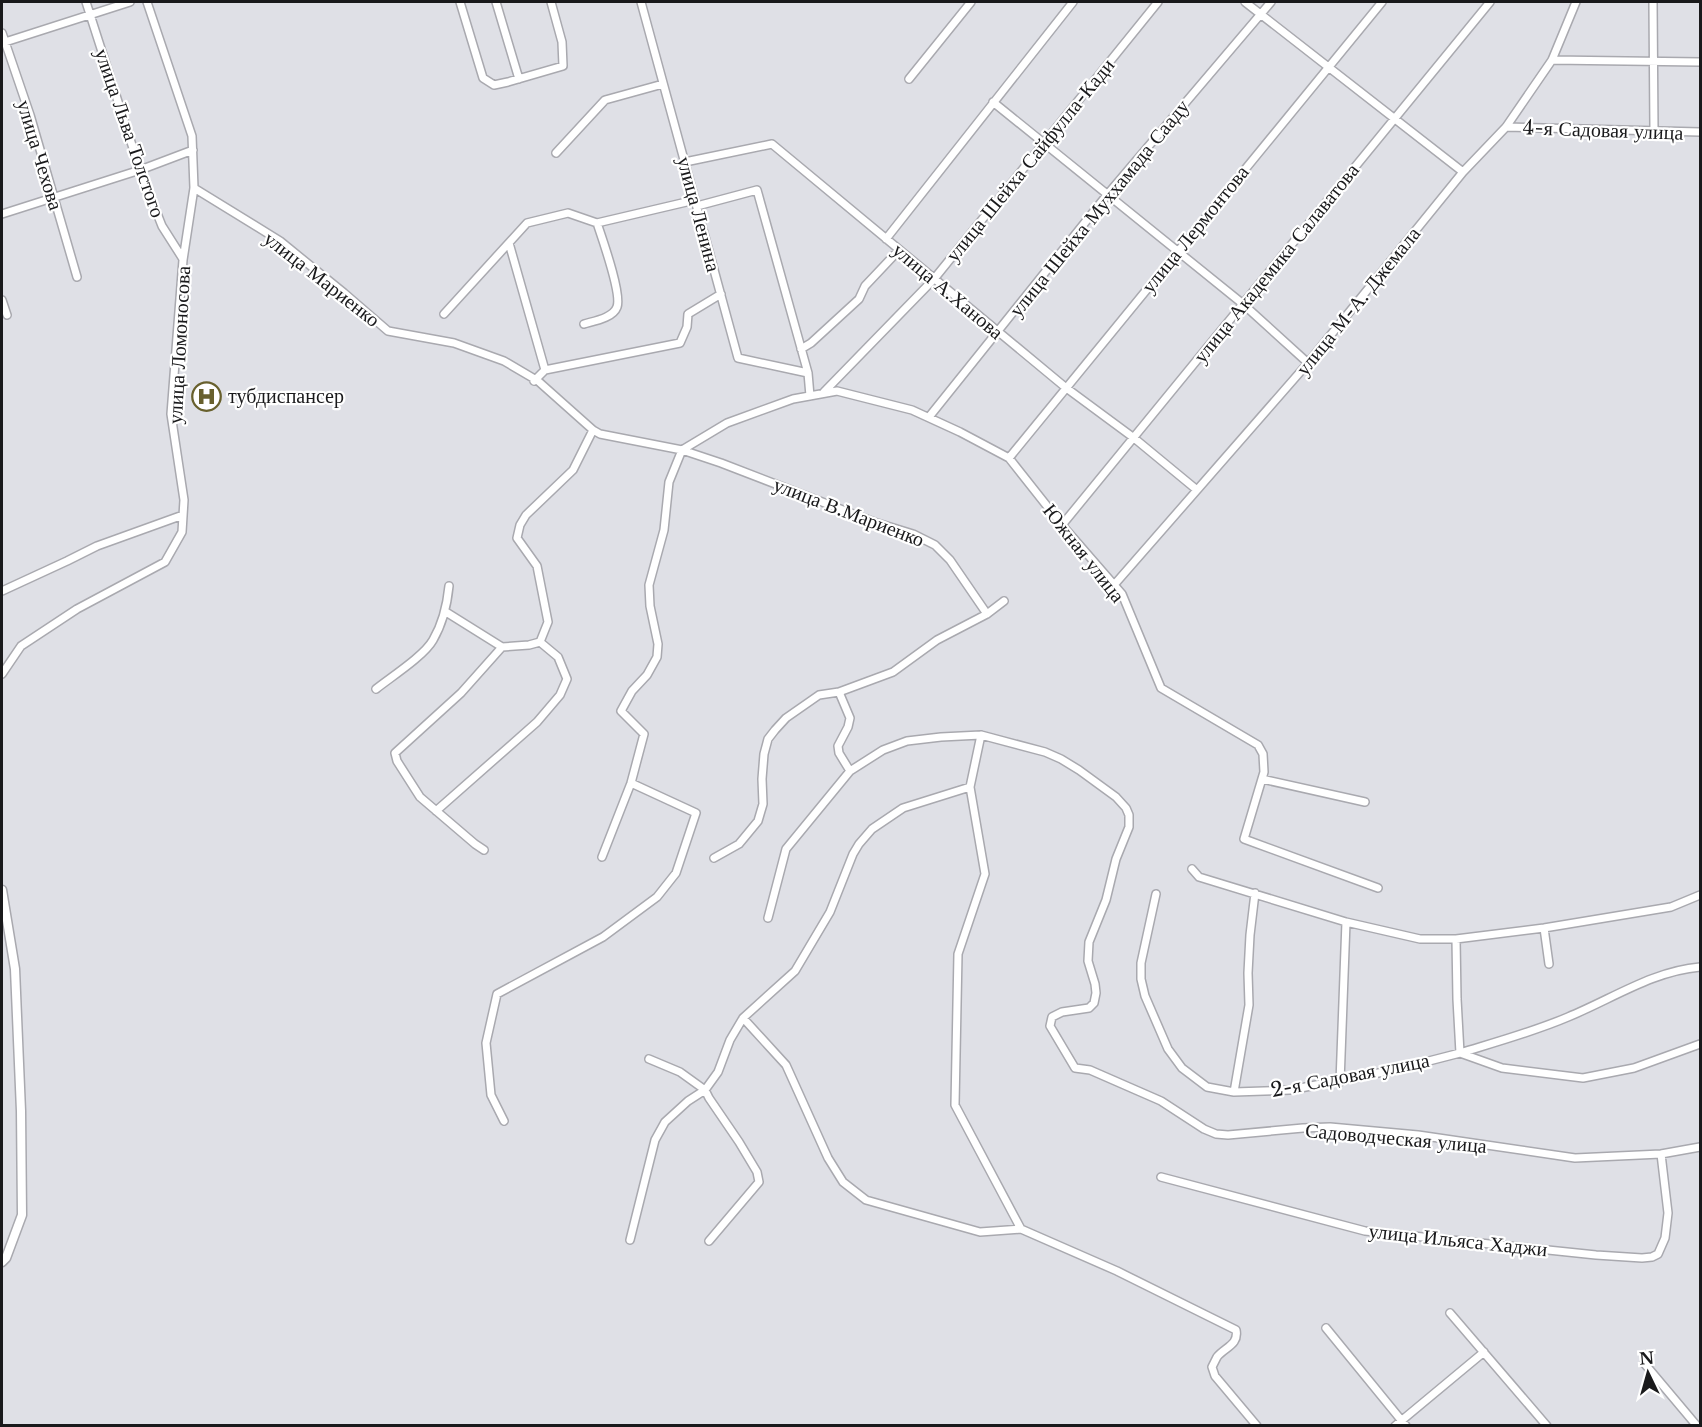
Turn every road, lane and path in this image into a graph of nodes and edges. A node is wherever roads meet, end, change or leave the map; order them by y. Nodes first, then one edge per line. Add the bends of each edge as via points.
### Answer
1 (86, 2) edge
2 (130, 2) edge
3 (147, 2) edge
4 (460, 2) edge
5 (496, 2) edge
6 (551, 2) edge
7 (641, 2) edge
8 (971, 2) edge
9 (1073, 2) edge
10 (1158, 2) edge
11 (1245, 2) edge
12 (1271, 2) edge
13 (1382, 2) edge
14 (1490, 2) edge
15 (1576, 2) edge
16 (1653, 2) edge
17 (1260, 14) junction
18 (91, 15) junction
19 (2, 33) edge
20 (3, 43) edge
21 (1552, 60) junction
22 (1653, 61) junction
23 (1701, 62) edge
24 (1328, 66) junction
25 (519, 79) junction
26 (909, 79) dead end
27 (663, 84) junction
28 (993, 102) junction
29 (1395, 118) junction
30 (1506, 127) junction
31 (1654, 131) junction
32 (1701, 132) edge
33 (1044, 143) junction
34 (193, 150) junction
35 (556, 153) dead end
36 (685, 162) junction
37 (140, 170) junction
38 (1463, 172) junction
39 (194, 188) junction
40 (1107, 195) junction
41 (53, 198) junction
42 (696, 203) junction
43 (2, 214) edge
44 (597, 223) junction
45 (886, 239) junction
46 (509, 243) junction
47 (899, 250) junction
48 (1177, 251) junction
49 (183, 260) junction
50 (77, 277) dead end
51 (934, 279) junction
52 (721, 294) junction
53 (2, 300) edge
54 (1243, 304) junction
55 (444, 314) dead end
56 (7, 315) dead end
57 (584, 324) dead end
58 (998, 331) junction
59 (801, 349) junction
60 (1308, 363) junction
61 (545, 370) junction
62 (808, 373) junction
63 (534, 380) junction
64 (1065, 387) junction
65 (822, 393) junction
66 (810, 396) junction
67 (929, 417) junction
68 (593, 430) junction
69 (1134, 438) junction
70 (682, 450) junction
71 (1009, 458) junction
72 (1197, 490) junction
73 (183, 515) junction
74 (1062, 525) junction
75 (1114, 585) junction
76 (449, 586) dead end
77 (2, 591) edge
78 (1004, 601) dead end
79 (446, 612) junction
80 (987, 614) junction
81 (540, 642) junction
82 (502, 647) junction
83 (2, 674) edge
84 (376, 689) dead end
85 (839, 692) junction
86 (981, 735) junction
87 (850, 771) junction
88 (1262, 779) junction
89 (631, 783) junction
90 (970, 787) junction
91 (1365, 802) dead end
92 (436, 811) junction
93 (484, 850) dead end
94 (602, 857) dead end
95 (714, 858) dead end
96 (1192, 869) dead end
97 (1378, 888) dead end
98 (2, 890) edge
99 (1255, 893) junction
100 (1156, 894) dead end
101 (1701, 895) edge
102 (768, 918) dead end
103 (1346, 922) junction
104 (1544, 928) junction
105 (1456, 939) junction
106 (1549, 964) dead end
107 (1701, 966) edge
108 (743, 1018) junction
109 (1701, 1044) edge
110 (1460, 1053) junction
111 (649, 1059) dead end
112 (1340, 1082) junction
113 (705, 1090) junction
114 (1234, 1092) junction
115 (504, 1121) dead end
116 (1701, 1147) edge
117 (1661, 1154) junction
118 (1161, 1177) dead end
119 (1021, 1229) junction
120 (630, 1240) dead end
121 (709, 1241) dead end
122 (2, 1262) edge
123 (1450, 1313) dead end
124 (1326, 1328) dead end
125 (1484, 1352) junction
126 (1644, 1363) dead end
127 (1404, 1423) edge
128 (1257, 1425) edge
129 (1395, 1425) edge
130 (1547, 1425) edge
131 (1697, 1425) edge

1 - 18 street, улица Льва Толстого
2 - 18 street
3 - 34 street, улица Ломоносова via 192,136
4 - 25 street via 483,78 494,85
5 - 25 street
6 - 25 street via 562,42 563,66
7 - 27 street, улица Ленина
8 - 26 street
9 - 28 street
10 - 33 street, улица Шейха Сайфулла-Кади
11 - 17 street
12 - 17 street, улица Шейха Муххамада Сааду
13 - 24 street, улица Лермонтова
14 - 29 street, улица Академика Салаватова
15 - 21 street, улица М-А. Джемала
16 - 22 street
17 - 24 street
17 - 40 street, улица Шейха Муххамада Сааду
18 - 20 street
18 - 37 street, улица Льва Толстого
19 - 20 street, улица Чехова
20 - 41 street, улица Чехова via 30,115
21 - 22 street
21 - 30 street, улица М-А. Джемала
22 - 23 street
22 - 31 street
24 - 29 street
24 - 48 street, улица Лермонтова
27 - 35 street via 605,100
27 - 36 street, улица Ленина
28 - 33 street
28 - 45 street
29 - 38 street
29 - 54 street, улица Академика Салаватова
30 - 31 street, 4-я Садовая улица
30 - 38 street, улица М-А. Джемала
31 - 32 street, 4-я Садовая улица
33 - 40 street
33 - 51 street, улица Шейха Сайфулла-Кади
34 - 37 street
34 - 39 street, улица Ломоносова
36 - 42 street, улица Ленина
36 - 45 street, улица А.Ханова via 772,144
37 - 41 street
37 - 49 street, улица Льва Толстого via 162,226
38 - 60 street, улица М-А. Джемала
39 - 49 street, улица Ломоносова
39 - 63 street, улица Мариенко via 280,242 388,331 454,343 504,361
40 - 48 street
40 - 58 street, улица Шейха Муххамада Сааду
41 - 43 street
41 - 50 street, улица Чехова
42 - 44 street
42 - 52 street, улица Ленина
42 - 59 street via 757,190
44 - 46 street via 568,213 527,223
44 - 57 street via 618,304 609,315
45 - 47 street, улица А.Ханова
46 - 55 street
46 - 61 street
47 - 51 street, улица А.Ханова
47 - 59 street via 865,286 859,299
48 - 54 street
48 - 64 street, улица Лермонтова
49 - 73 street, улица Ломоносова via 171,414
51 - 58 street, улица А.Ханова
51 - 65 street, улица Шейха Сайфулла-Кади
52 - 61 street via 688,314 680,343
52 - 62 street, улица Ленина via 738,358
53 - 56 street
54 - 60 street
54 - 69 street, улица Академика Салаватова
58 - 64 street, улица А.Ханова
58 - 67 street, улица Шейха Муххамада Сааду
59 - 62 street
60 - 72 street, улица М-А. Джемала
61 - 63 street
62 - 66 street
63 - 68 street, улица Мариенко
64 - 69 street, улица А.Ханова
64 - 71 street, улица Лермонтова
65 - 66 street, Южная улица
65 - 67 street, Южная улица via 837,391
66 - 70 street, Южная улица via 727,423
67 - 71 street, Южная улица
68 - 70 street, улица Мариенко
68 - 81 street via 573,470 520,525 517,538 537,566 548,622
69 - 72 street, улица А.Ханова
69 - 74 street, улица Академика Салаватова
70 - 80 street, улица В.Мариенко via 935,545
70 - 89 street via 669,482 664,530 649,585 657,657 621,711 644,734
71 - 74 street, Южная улица
72 - 75 street, улица М-А. Джемала
73 - 77 street via 97,546
73 - 83 street, улица Ломоносова via 183,532 165,562 77,609 21,646
74 - 75 street, Южная улица
75 - 88 street, Южная улица via 1122,594 1161,688 1258,745 1263,754
76 - 79 street
78 - 80 street
79 - 82 street
79 - 84 street via 433,642
80 - 85 street via 937,640 893,672
81 - 82 street
81 - 92 street via 558,657 567,679 560,695 537,722
82 - 92 street via 461,693 395,753 420,797
85 - 87 street via 850,718 838,746
85 - 95 street via 819,695 786,718 768,739 763,804 758,820 739,844
86 - 87 street, Садоводческая улица via 907,741 883,750
86 - 90 street
86 - 117 street, Садоводческая улица via 1061,759 1116,797 1129,815 1129,827 1089,942 1094,1003 1089,1008 1052,1017 1050,1026 1076,1068 1090,1070 1161,1101 1216,1134 1330,1127 1418,1135 1575,1158
87 - 102 street, Садоводческая улица via 786,849
88 - 91 street
88 - 97 street, Южная улица via 1244,839
89 - 94 street
89 - 115 street via 696,813 676,873 657,897 603,938 497,994 486,1043 491,1095
90 - 108 street via 903,808 872,829 853,854 830,912 795,971
90 - 119 street via 985,874 958,954 955,1105
92 - 93 street
96 - 99 street via 1199,877
98 - 122 street via 15,969 22,1215
99 - 103 street
99 - 114 street via 1248,973 1250,1005
100 - 114 street, 2-я Садовая улица via 1141,963 1145,996 1168,1049 1182,1068 1207,1087
101 - 104 street via 1671,907
103 - 105 street via 1420,939
103 - 112 street
104 - 105 street
104 - 106 street
105 - 110 street
107 - 110 street, 2-я Садовая улица via 1667,973 1568,1017
108 - 113 street via 718,1072
108 - 119 street via 786,1065 828,1158 843,1182 866,1200 980,1232
109 - 110 street via 1634,1068 1583,1078 1502,1068
110 - 112 street, 2-я Садовая улица
111 - 113 street via 680,1072
112 - 114 street, 2-я Садовая улица via 1290,1090
113 - 120 street via 665,1122 655,1140
113 - 121 street via 757,1172 759,1182
116 - 117 street, Садоводческая улица
117 - 118 street, улица Ильяса Хаджи via 1668,1213 1665,1238 1658,1254 1642,1258 1365,1231
119 - 128 street via 1117,1270 1236,1330 1236,1341 1212,1366 1215,1376
123 - 125 street
124 - 127 street
125 - 127 street
125 - 130 street
126 - 131 street
127 - 129 street

